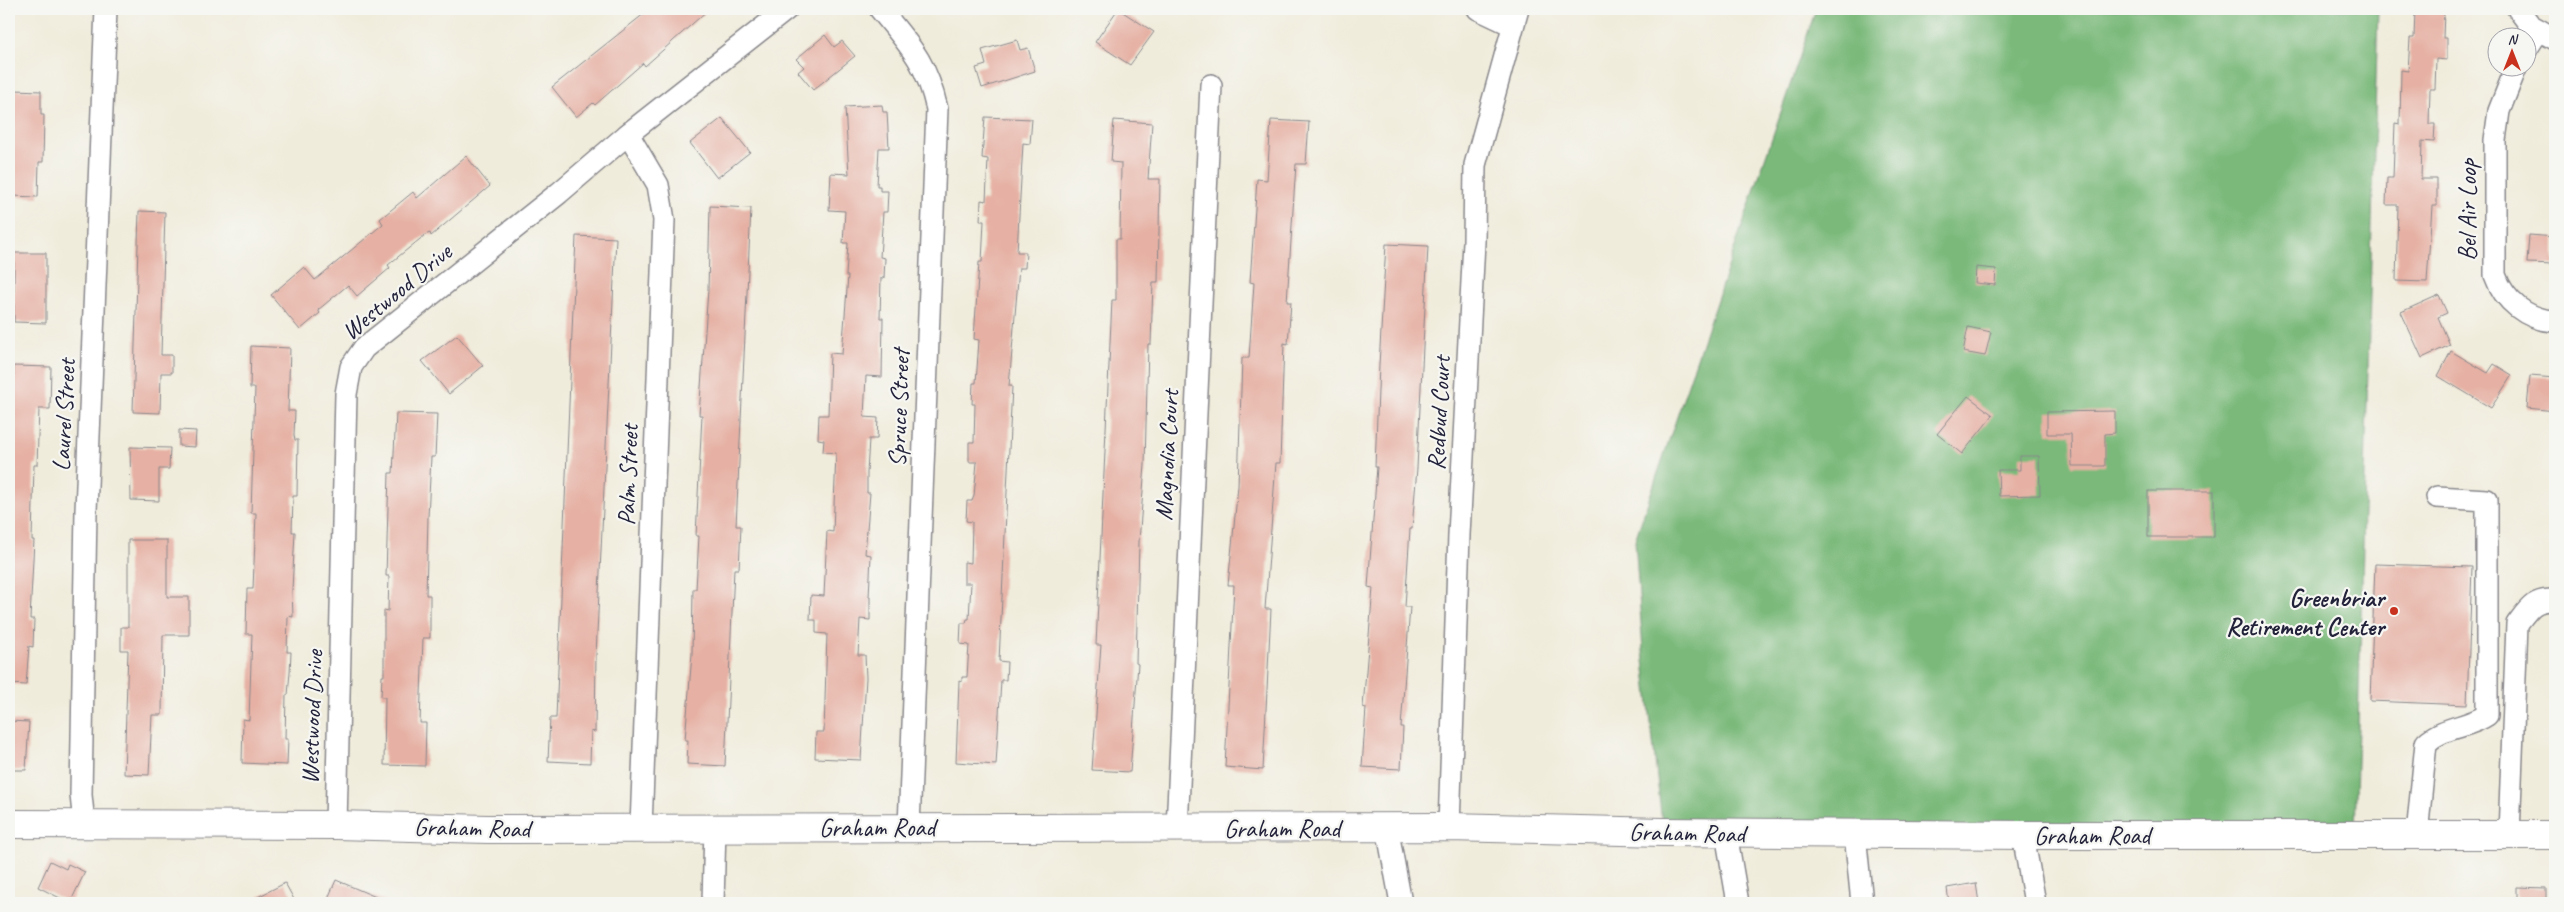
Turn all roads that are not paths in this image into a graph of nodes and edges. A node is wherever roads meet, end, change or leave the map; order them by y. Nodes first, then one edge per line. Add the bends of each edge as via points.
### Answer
1 (106, 9) edge
2 (788, 9) edge
3 (880, 9) edge
4 (1478, 9) edge
5 (2518, 9) edge
6 (1515, 17) edge
7 (2547, 35) edge
8 (2536, 43) edge
9 (2512, 78) edge
10 (1211, 85) dead end
11 (628, 134) junction
12 (2555, 321) edge
13 (2437, 497) dead end
14 (2555, 600) edge
15 (84, 823) junction
16 (9, 824) edge
17 (336, 825) junction
18 (642, 827) junction
19 (715, 827) junction
20 (909, 827) junction
21 (1387, 827) junction
22 (1449, 827) junction
23 (1177, 829) junction
24 (1726, 833) junction
25 (1855, 834) junction
26 (2023, 835) junction
27 (2417, 835) junction
28 (2509, 835) junction
29 (2555, 835) edge
30 (713, 903) edge
31 (1401, 903) edge
32 (1738, 903) edge
33 (1862, 903) edge
34 (2035, 903) edge

1 - 15 street, Laurel Street via 86,511 81,795
2 - 11 street, Westwood Drive
3 - 20 street, Spruce Street via 918,56 930,82 937,110
4 - 6 street
5 - 7 street via 2530,25
6 - 22 street, Redbud Court via 1475,166
7 - 8 street
9 - 12 street, Bel Air Loop via 2499,111 2495,140 2495,275 2504,295 2517,309
10 - 23 street, Magnolia Court
11 - 17 street, Westwood Drive via 364,348 351,367 346,394
11 - 18 street, Palm Street via 658,185 664,220
13 - 27 street via 2487,500 2487,714 2476,722 2435,734 2426,743
14 - 28 street via 2542,600 2517,624
15 - 16 main road, Graham Road
15 - 17 main road, Graham Road
17 - 18 main road, Graham Road via 486,829
18 - 19 main road, Graham Road
19 - 20 main road, Graham Road
19 - 30 street
20 - 23 main road, Graham Road
21 - 22 main road, Graham Road
21 - 23 main road, Graham Road
21 - 31 street
22 - 24 main road, Graham Road
24 - 25 main road, Graham Road
24 - 32 street
25 - 26 main road, Graham Road
25 - 33 street
26 - 27 main road, Graham Road
26 - 34 street
27 - 28 main road, Graham Road
28 - 29 main road, Graham Road

